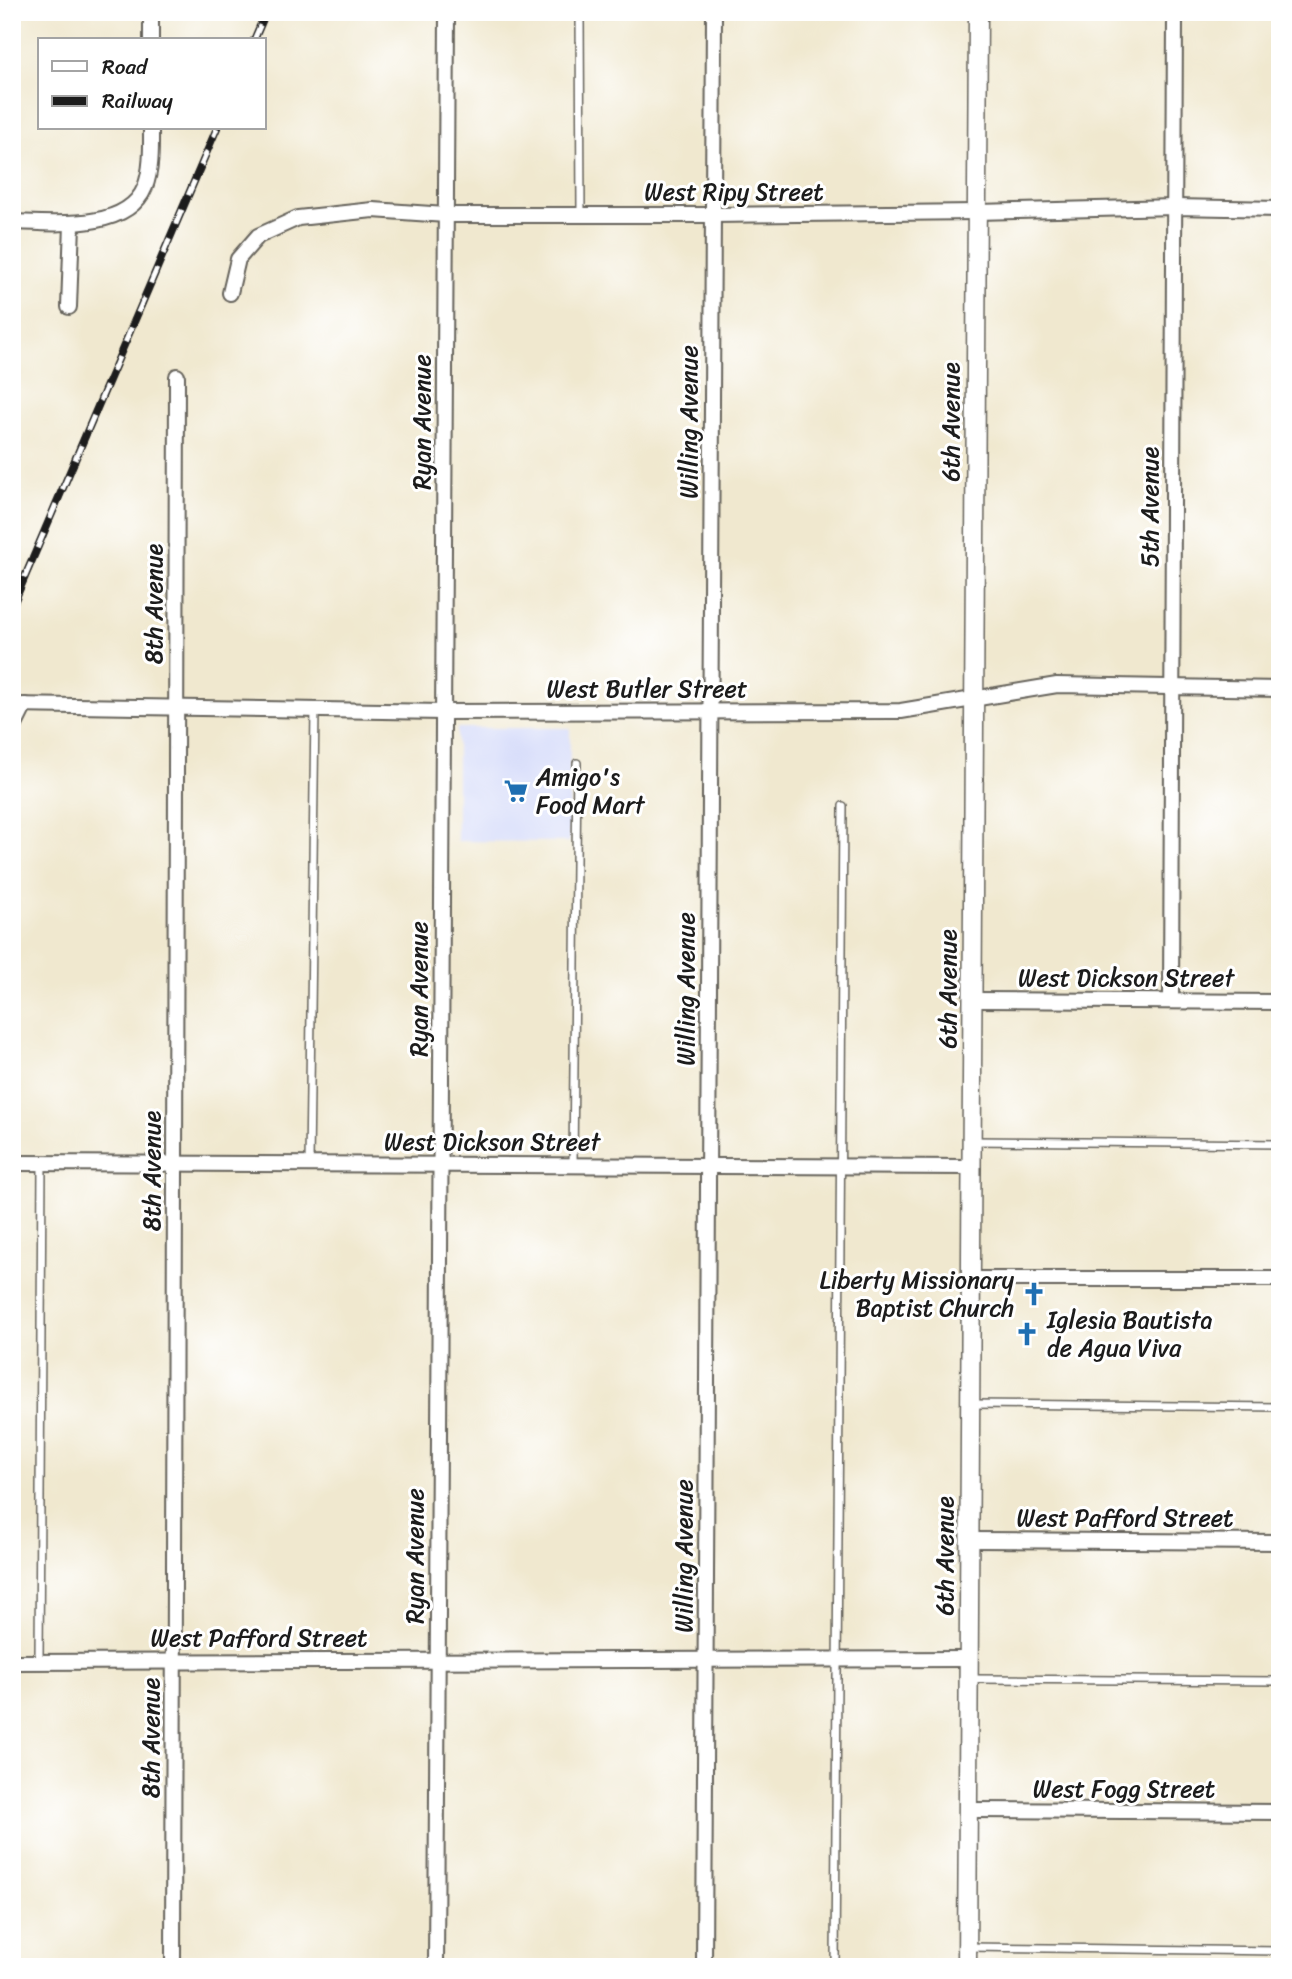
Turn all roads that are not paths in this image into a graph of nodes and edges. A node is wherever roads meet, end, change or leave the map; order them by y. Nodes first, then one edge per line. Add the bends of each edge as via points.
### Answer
1 (151, 12) edge
2 (447, 12) edge
3 (580, 12) edge
4 (714, 12) edge
5 (978, 12) edge
6 (1175, 12) edge
7 (151, 38) edge
8 (151, 130) edge
9 (1174, 207) junction
10 (1280, 209) edge
11 (977, 212) junction
12 (446, 215) junction
13 (581, 215) junction
14 (713, 215) junction
15 (12, 222) edge
16 (72, 224) junction
17 (230, 293) dead end
18 (69, 307) dead end
19 (177, 376) dead end
20 (1172, 687) junction
21 (1280, 689) edge
22 (974, 698) junction
23 (18, 705) edge
24 (176, 706) junction
25 (315, 709) junction
26 (443, 712) junction
27 (710, 712) junction
28 (12, 731) edge
29 (577, 763) dead end
30 (843, 806) dead end
31 (973, 1000) junction
32 (1171, 1001) junction
33 (1280, 1002) edge
34 (972, 1141) junction
35 (1280, 1144) edge
36 (12, 1163) edge
37 (42, 1163) junction
38 (175, 1164) junction
39 (309, 1164) junction
40 (440, 1165) junction
41 (573, 1165) junction
42 (708, 1166) junction
43 (838, 1166) junction
44 (971, 1167) junction
45 (971, 1279) junction
46 (1280, 1279) edge
47 (970, 1404) junction
48 (1280, 1407) edge
49 (969, 1541) junction
50 (1280, 1542) edge
51 (835, 1659) junction
52 (969, 1659) junction
53 (437, 1660) junction
54 (706, 1660) junction
55 (12, 1661) edge
56 (39, 1661) junction
57 (174, 1661) junction
58 (968, 1679) junction
59 (1280, 1681) edge
60 (968, 1810) junction
61 (1280, 1812) edge
62 (967, 1947) junction
63 (1280, 1951) edge
64 (173, 1967) edge
65 (436, 1967) edge
66 (705, 1967) edge
67 (835, 1967) edge
68 (967, 1967) edge

1 - 7 street
2 - 12 street, Ryan Avenue
3 - 13 lane
4 - 14 street, Willing Avenue
5 - 11 street, 6th Avenue
6 - 9 street, 5th Avenue
8 - 16 street via 145,188 127,209 100,220
9 - 10 street, West Ripy Street
9 - 11 street, West Ripy Street
9 - 20 street, 5th Avenue
11 - 14 street, West Ripy Street
11 - 22 street, 6th Avenue
12 - 13 street, West Ripy Street
12 - 17 street, West Ripy Street via 373,210 298,218 258,236 238,259
12 - 26 street, Ryan Avenue
13 - 14 street, West Ripy Street
14 - 27 street, Willing Avenue
15 - 16 street
16 - 18 street
19 - 24 street, 8th Avenue
20 - 21 street, West Butler Street
20 - 22 street, West Butler Street via 1057,685
20 - 32 street, 5th Avenue
22 - 27 street, West Butler Street via 901,711
22 - 31 street, 6th Avenue
23 - 24 street, West Butler Street
23 - 28 street
24 - 25 street, West Butler Street
24 - 38 street, 8th Avenue
25 - 26 street, West Butler Street
25 - 39 lane
26 - 27 street, West Butler Street
26 - 40 street, Ryan Avenue
27 - 42 street, Willing Avenue
29 - 41 lane
30 - 43 lane
31 - 32 street, West Dickson Street
31 - 34 street, 6th Avenue
32 - 33 street, West Dickson Street
34 - 35 lane
34 - 44 street, 6th Avenue
36 - 37 street, West Dickson Street
37 - 38 street, West Dickson Street
37 - 56 lane
38 - 39 street, West Dickson Street
38 - 57 street, 8th Avenue
39 - 40 street, West Dickson Street
40 - 41 street, West Dickson Street
40 - 53 street, Ryan Avenue
41 - 42 street, West Dickson Street
42 - 43 street, West Dickson Street
42 - 54 street, Willing Avenue
43 - 44 street, West Dickson Street
43 - 51 lane
44 - 45 street, 6th Avenue
45 - 46 street
45 - 47 street, 6th Avenue
47 - 48 lane
47 - 49 street, 6th Avenue
49 - 50 street, West Pafford Street
49 - 52 street, 6th Avenue
51 - 52 street, West Pafford Street
51 - 54 street, West Pafford Street
51 - 67 lane
52 - 58 street, 6th Avenue
53 - 54 street, West Pafford Street
53 - 57 street, West Pafford Street
53 - 65 street, Ryan Avenue
54 - 66 street, Willing Avenue
55 - 56 street, West Pafford Street
56 - 57 street, West Pafford Street
57 - 64 street, 8th Avenue
58 - 59 lane
58 - 60 street, 6th Avenue
60 - 61 street, West Fogg Street
60 - 62 street, 6th Avenue
62 - 63 lane
62 - 68 street, 6th Avenue

